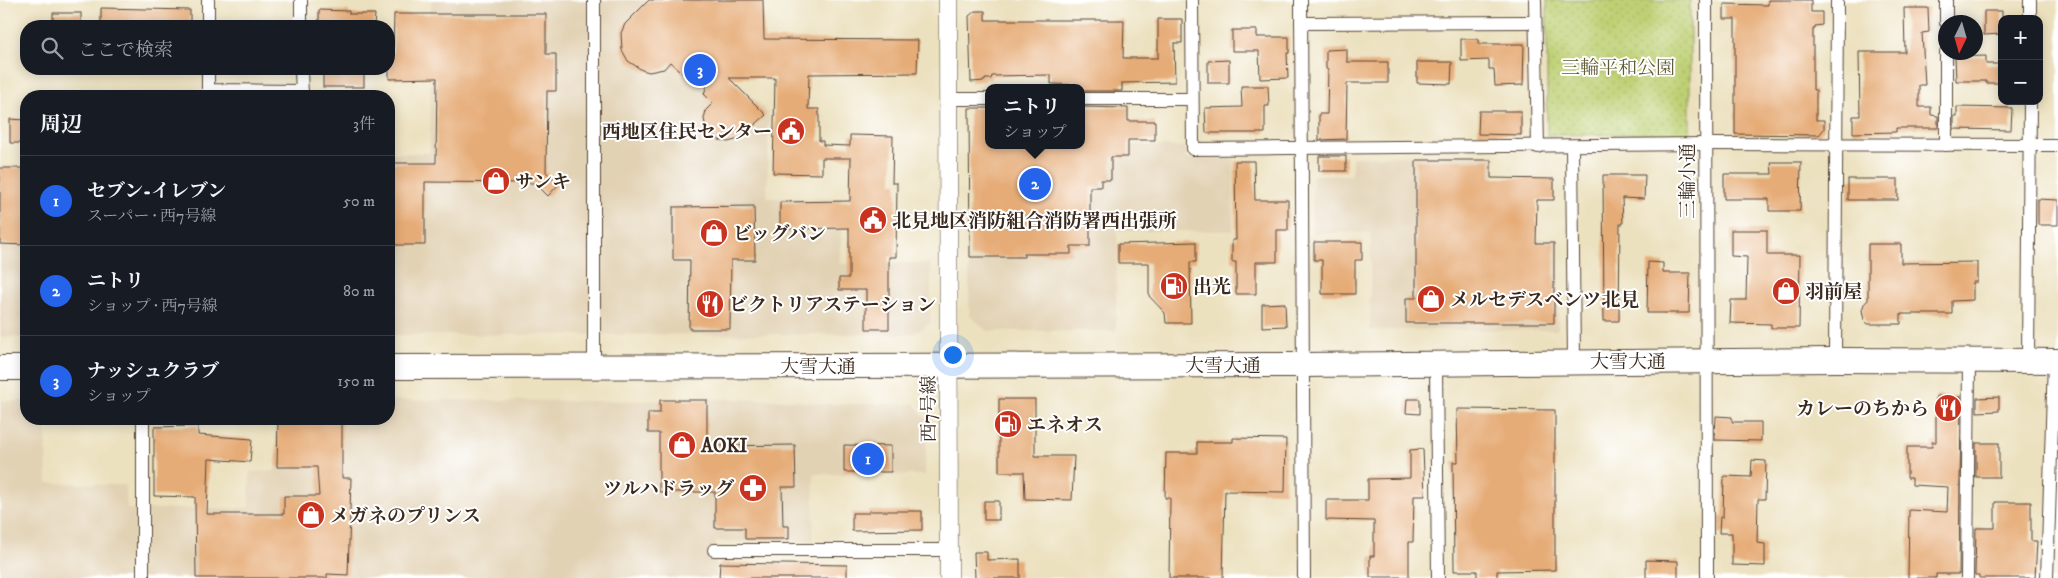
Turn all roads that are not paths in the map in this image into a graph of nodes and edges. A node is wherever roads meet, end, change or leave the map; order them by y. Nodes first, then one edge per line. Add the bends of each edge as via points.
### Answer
1 (208, 0) edge
2 (301, 0) edge
3 (594, 0) edge
4 (948, 0) edge
5 (1192, 0) edge
6 (1301, 0) edge
7 (1536, 0) edge
8 (1706, 0) edge
9 (1837, 0) edge
10 (1946, 0) edge
11 (2030, 0) edge
12 (1946, 15) edge
13 (2030, 15) edge
14 (208, 20) edge
15 (301, 20) edge
16 (1535, 22) junction
17 (1301, 23) junction
18 (1946, 60) edge
19 (208, 75) edge
20 (302, 75) edge
21 (208, 90) edge
22 (302, 90) edge
23 (948, 99) junction
24 (985, 99) edge
25 (1085, 99) edge
26 (1192, 99) junction
27 (2030, 105) edge
28 (1706, 144) junction
29 (1837, 145) junction
30 (1946, 145) junction
31 (2029, 145) junction
32 (1572, 146) junction
33 (2058, 146) edge
34 (1302, 147) junction
35 (1538, 147) junction
36 (1835, 360) junction
37 (1707, 361) junction
38 (1969, 361) junction
39 (2028, 361) junction
40 (2056, 361) edge
41 (1574, 362) junction
42 (1436, 364) junction
43 (949, 365) junction
44 (1303, 365) junction
45 (594, 366) junction
46 (395, 367) edge
47 (0, 368) edge
48 (20, 368) edge
49 (143, 425) edge
50 (714, 550) dead end
51 (949, 550) junction
52 (143, 578) edge
53 (949, 578) edge
54 (1304, 578) edge
55 (1438, 578) edge
56 (1707, 578) edge
57 (1967, 578) edge
58 (2048, 578) edge

1 - 14 street
2 - 15 street
3 - 45 street
4 - 23 street, 西7号線
5 - 26 street
6 - 17 street
7 - 16 street
8 - 28 street, 三輪小通
9 - 29 street
10 - 12 street
11 - 13 street
16 - 17 street
16 - 35 street
17 - 34 street
18 - 30 street
19 - 21 street
20 - 22 street
23 - 24 street
23 - 43 street, 西7号線
25 - 26 street
26 - 34 street via 1193,149
27 - 31 street
28 - 29 street
28 - 32 street
28 - 37 street, 三輪小通
29 - 30 street
29 - 36 street
30 - 31 street
31 - 33 street
31 - 39 street
32 - 35 street
32 - 41 street
34 - 35 street
34 - 44 street
36 - 37 highway, 大雪大通
36 - 38 highway, 大雪大通
37 - 41 highway, 大雪大通
37 - 56 street, 三輪小通
38 - 39 highway, 大雪大通
38 - 57 street
39 - 40 highway, 大雪大通
40 - 58 street
41 - 42 highway, 大雪大通
42 - 44 highway, 大雪大通
42 - 55 street
43 - 44 highway, 大雪大通
43 - 45 highway, 大雪大通
43 - 51 street, 西7号線
44 - 54 street
45 - 46 highway, 大雪大通
47 - 48 highway
49 - 52 street
50 - 51 street
51 - 53 street, 西7号線

